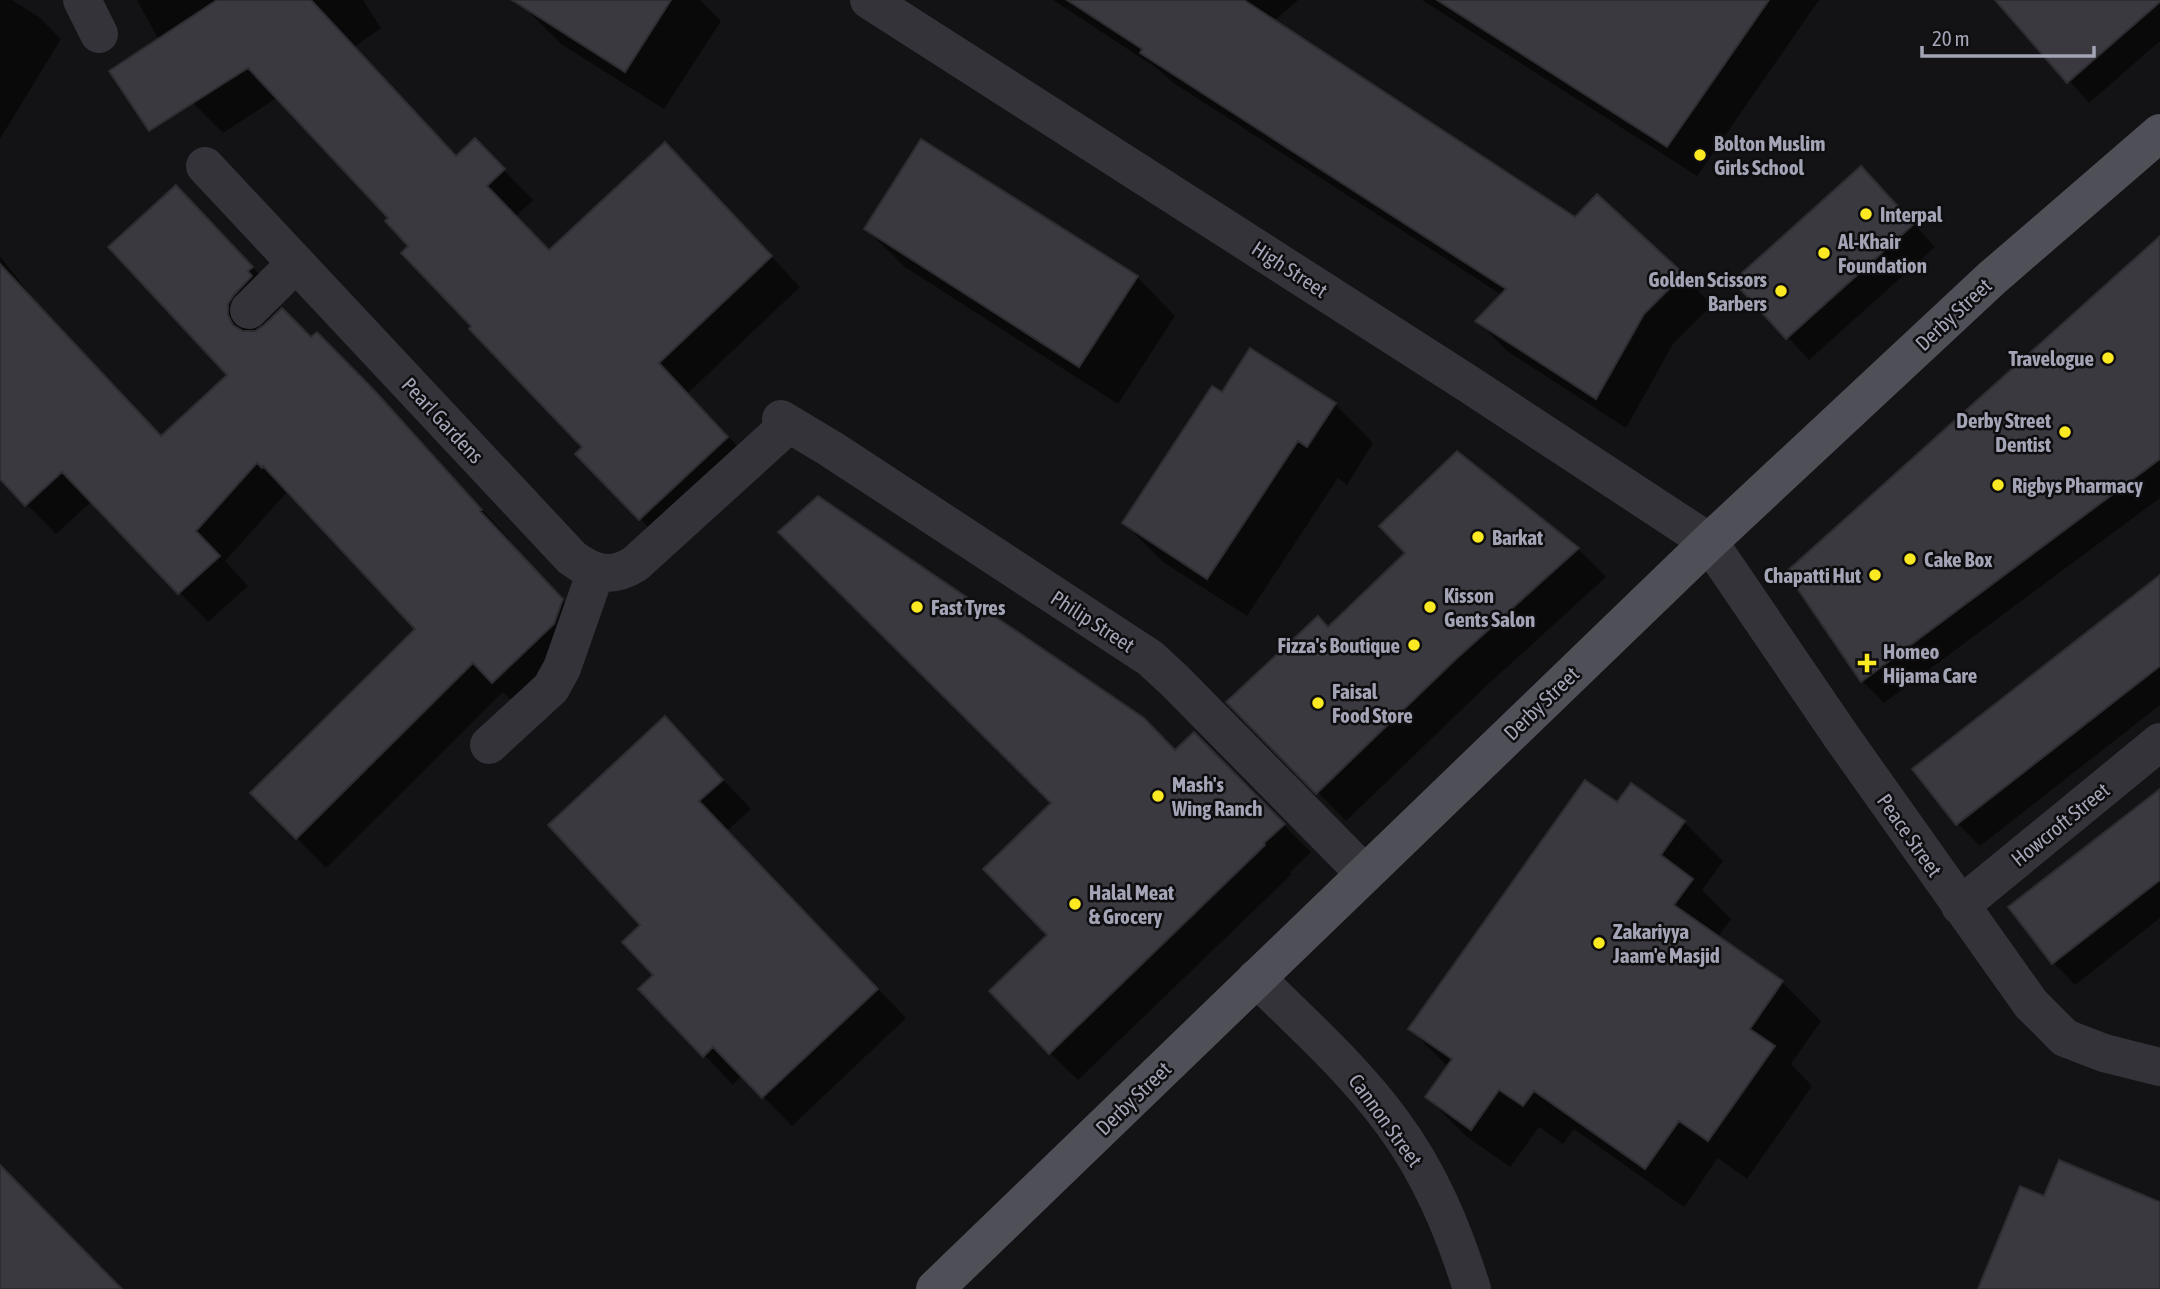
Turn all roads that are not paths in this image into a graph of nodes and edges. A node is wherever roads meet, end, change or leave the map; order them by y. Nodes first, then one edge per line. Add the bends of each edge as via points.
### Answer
1 (82, 0) edge
2 (869, 0) edge
3 (99, 34) dead end
4 (2160, 133) edge
5 (205, 166) dead end
6 (296, 263) junction
7 (249, 310) dead end
8 (1709, 542) junction
9 (596, 571) junction
10 (2160, 742) edge
11 (489, 745) dead end
12 (1365, 874) junction
13 (1960, 906) junction
14 (1256, 978) junction
15 (2160, 1067) edge
16 (935, 1289) edge
17 (1472, 1289) edge

1 - 3 street
2 - 8 street, High Street
4 - 8 main road, Derby Street via 1992,278
5 - 6 street, Pearl Gardens
6 - 7 street
6 - 9 street, Pearl Gardens via 572,558
8 - 12 main road, Derby Street
8 - 13 street, Peace Street
9 - 11 street via 551,688
9 - 12 street, Philip Street via 622,572 635,564 785,422 1150,658
10 - 13 street, Howcroft Street
12 - 14 main road, Derby Street
13 - 15 street, Peace Street via 2031,1004 2065,1038
14 - 16 main road, Derby Street
14 - 17 street, Cannon Street via 1347,1067 1392,1122 1422,1168 1455,1234

